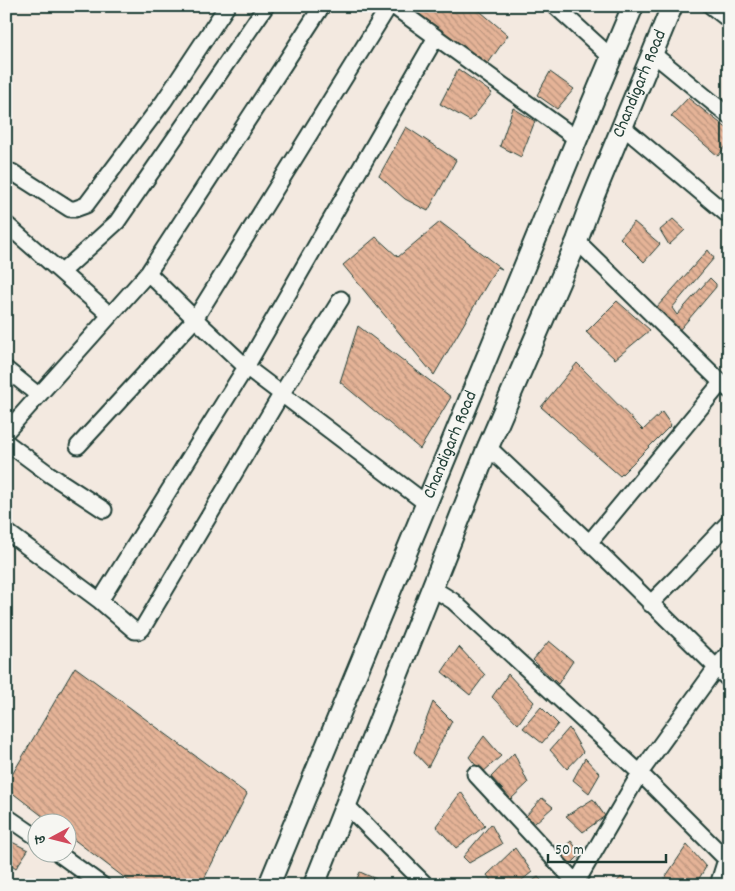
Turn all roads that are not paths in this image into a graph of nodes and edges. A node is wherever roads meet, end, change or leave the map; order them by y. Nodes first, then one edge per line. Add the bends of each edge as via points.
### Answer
1 (227, 6) edge
2 (266, 6) edge
3 (322, 6) edge
4 (389, 6) edge
5 (393, 6) edge
6 (554, 6) edge
7 (633, 6) edge
8 (672, 6) edge
9 (711, 6) edge
10 (729, 20) edge
11 (436, 37) junction
12 (652, 53) junction
13 (612, 58) junction
14 (729, 116) edge
15 (623, 128) junction
16 (577, 139) junction
17 (6, 171) edge
18 (729, 216) edge
19 (6, 224) edge
20 (577, 240) junction
21 (62, 272) junction
22 (148, 273) junction
23 (341, 299) dead end
24 (110, 315) junction
25 (195, 319) junction
26 (246, 367) junction
27 (6, 369) edge
28 (725, 387) edge
29 (282, 393) junction
30 (38, 395) junction
31 (6, 432) edge
32 (6, 442) edge
33 (78, 446) dead end
34 (488, 447) junction
35 (427, 504) junction
36 (104, 510) dead end
37 (729, 522) edge
38 (6, 531) edge
39 (589, 543) junction
40 (432, 588) junction
41 (100, 601) junction
42 (650, 604) junction
43 (729, 653) edge
44 (716, 668) junction
45 (729, 680) edge
46 (640, 773) junction
47 (475, 774) dead end
48 (346, 804) junction
49 (6, 816) edge
50 (28, 831) edge
51 (728, 858) edge
52 (73, 864) edge
53 (577, 884) edge
54 (102, 885) edge
55 (269, 885) edge
56 (314, 885) edge
57 (426, 885) edge
58 (718, 885) edge

1 - 17 street via 164,101 86,205 70,209
2 - 21 street via 116,222
3 - 22 street
4 - 25 street
5 - 11 street
6 - 13 street
7 - 13 main road, Chandigarh Road
8 - 12 main road, Chandigarh Road
9 - 10 street
11 - 16 street
11 - 26 street
12 - 14 street
12 - 15 main road, Chandigarh Road
13 - 16 main road, Chandigarh Road
15 - 18 street
15 - 20 main road, Chandigarh Road
16 - 35 main road, Chandigarh Road
19 - 21 street
20 - 28 street
20 - 34 main road, Chandigarh Road
21 - 24 street
22 - 24 street
22 - 25 street
23 - 29 street
24 - 30 street
25 - 26 street
25 - 33 street
26 - 29 street
26 - 41 street
27 - 30 street
28 - 39 street
29 - 35 street
29 - 41 street via 142,629 135,631
30 - 31 street
32 - 36 street
34 - 39 street
34 - 40 main road, Chandigarh Road
35 - 55 main road, Chandigarh Road
37 - 42 street
38 - 41 street
39 - 42 street
40 - 46 street via 453,601
40 - 48 main road, Chandigarh Road
42 - 44 street
43 - 44 street
44 - 45 street
44 - 46 street
46 - 51 street
46 - 53 street
47 - 53 street
48 - 56 main road, Chandigarh Road
48 - 57 street
49 - 50 street
51 - 58 street
52 - 54 street

